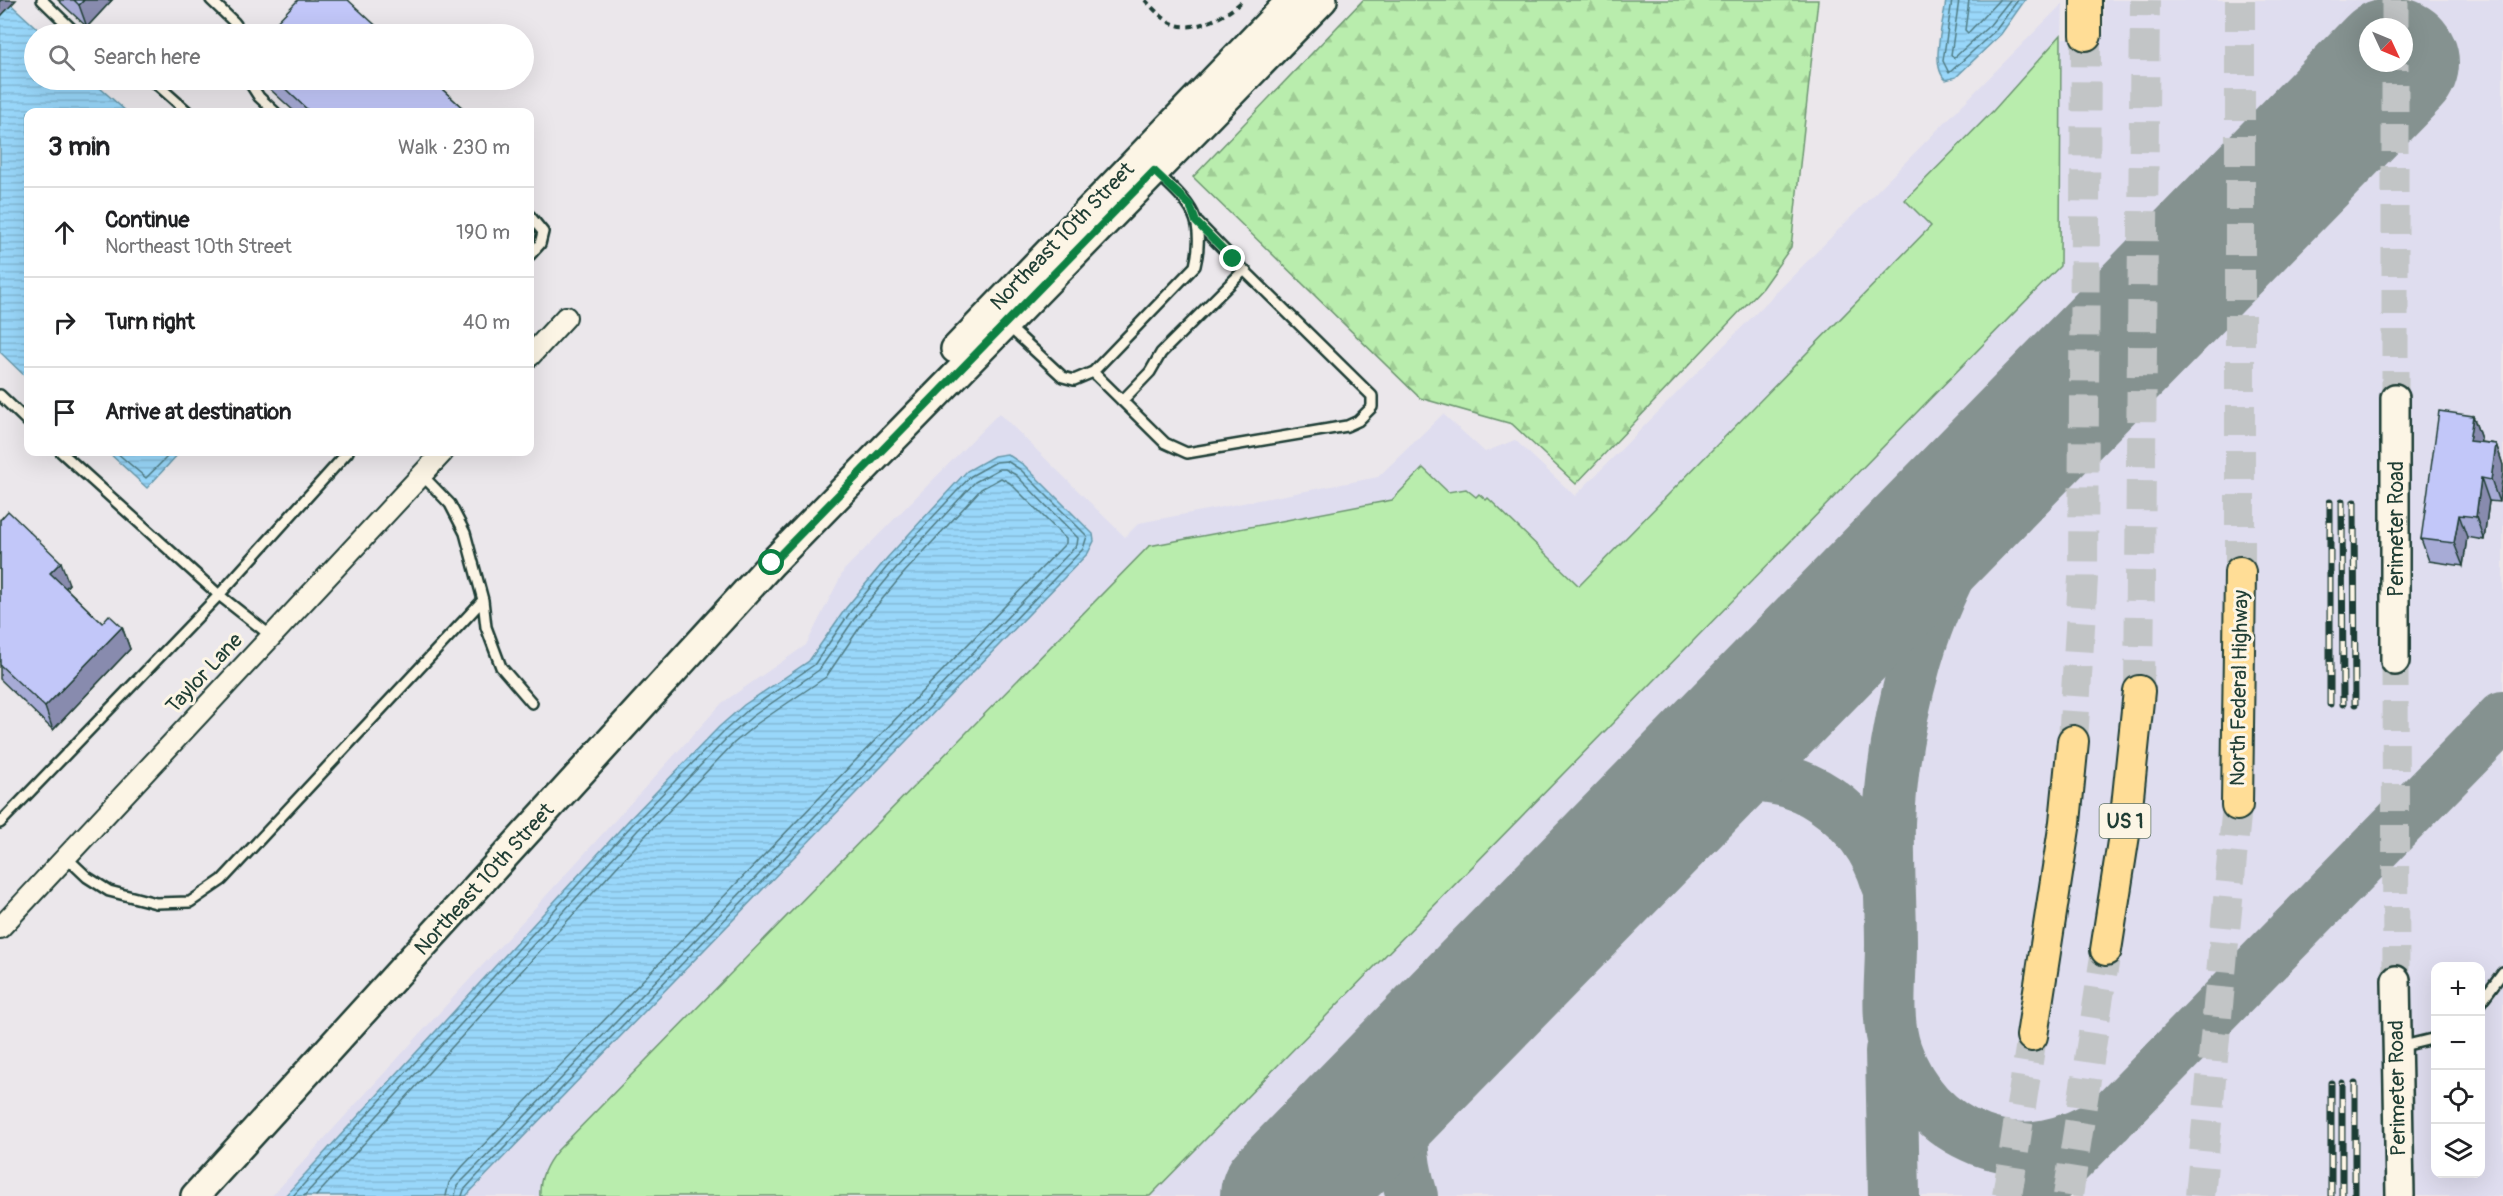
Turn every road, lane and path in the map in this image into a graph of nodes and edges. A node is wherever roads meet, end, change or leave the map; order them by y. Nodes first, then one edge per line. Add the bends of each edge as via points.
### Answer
1 (42, 0) edge
2 (211, 0) edge
3 (1145, 0) edge
4 (1243, 0) edge
5 (1291, 0) edge
6 (1323, 0) edge
7 (2086, 0) edge
8 (66, 24) edge
9 (236, 24) edge
10 (2086, 35) tunnel mouth
11 (163, 90) edge
12 (254, 90) edge
13 (184, 108) edge
14 (271, 108) edge
15 (1170, 124) junction
16 (1154, 171) junction
17 (534, 221) edge
18 (1196, 222) junction
19 (534, 251) edge
20 (1239, 265) junction
21 (566, 317) dead end
22 (1005, 323) junction
23 (534, 350) edge
24 (1093, 372) junction
25 (0, 395) edge
26 (2395, 398) tunnel mouth
27 (1122, 402) junction
28 (24, 418) edge
29 (65, 456) edge
30 (344, 456) edge
31 (440, 456) edge
32 (423, 475) junction
33 (772, 563) junction
34 (2240, 572) tunnel mouth
35 (219, 596) junction
36 (483, 600) junction
37 (271, 636) junction
38 (2395, 661) tunnel mouth
39 (2139, 691) tunnel mouth
40 (532, 703) dead end
41 (2073, 741) tunnel mouth
42 (2237, 805) tunnel mouth
43 (0, 823) edge
44 (66, 857) junction
45 (0, 928) edge
46 (2106, 950) tunnel mouth
47 (2503, 972) edge
48 (2396, 980) tunnel mouth
49 (2485, 997) edge
50 (2032, 1036) tunnel mouth
51 (2431, 1039) edge
52 (2397, 1048) junction
53 (195, 1196) edge
54 (2400, 1196) edge

1 - 8 lane
2 - 9 lane
3 - 4 path via 1175,25 1191,27 1220,17
5 - 15 street, Northeast 10th Street
6 - 16 street, Northeast 10th Street
7 - 10 main road
11 - 13 lane
12 - 14 lane
15 - 16 street via 1152,158
15 - 33 street, Northeast 10th Street via 997,303
16 - 18 lane via 1190,205
16 - 22 street, Northeast 10th Street
17 - 19 lane via 543,232
18 - 20 lane
18 - 24 lane via 1200,248 1195,266
20 - 27 lane
20 - 27 lane via 1372,396 1372,407 1347,426 1187,453 1165,443
21 - 23 street
22 - 24 lane via 1063,377 1074,380
22 - 33 street, Northeast 10th Street
24 - 27 lane
25 - 28 lane
26 - 38 street, Perimeter Road
29 - 35 lane
30 - 35 lane
31 - 32 street, Taylor Lane
32 - 36 lane via 450,504 465,533
32 - 37 street, Taylor Lane
33 - 53 street, Northeast 10th Street
34 - 42 main road, North Federal Highway
35 - 37 lane
35 - 43 lane
36 - 40 lane via 486,627 501,668
36 - 44 lane via 222,880 190,902 156,903 109,891
37 - 44 street, Taylor Lane
39 - 46 main road, US 1 via 2124,835
41 - 50 main road via 2065,822
44 - 45 street, Taylor Lane
47 - 49 lane
48 - 52 street, Perimeter Road
51 - 52 lane
52 - 54 street, Perimeter Road

